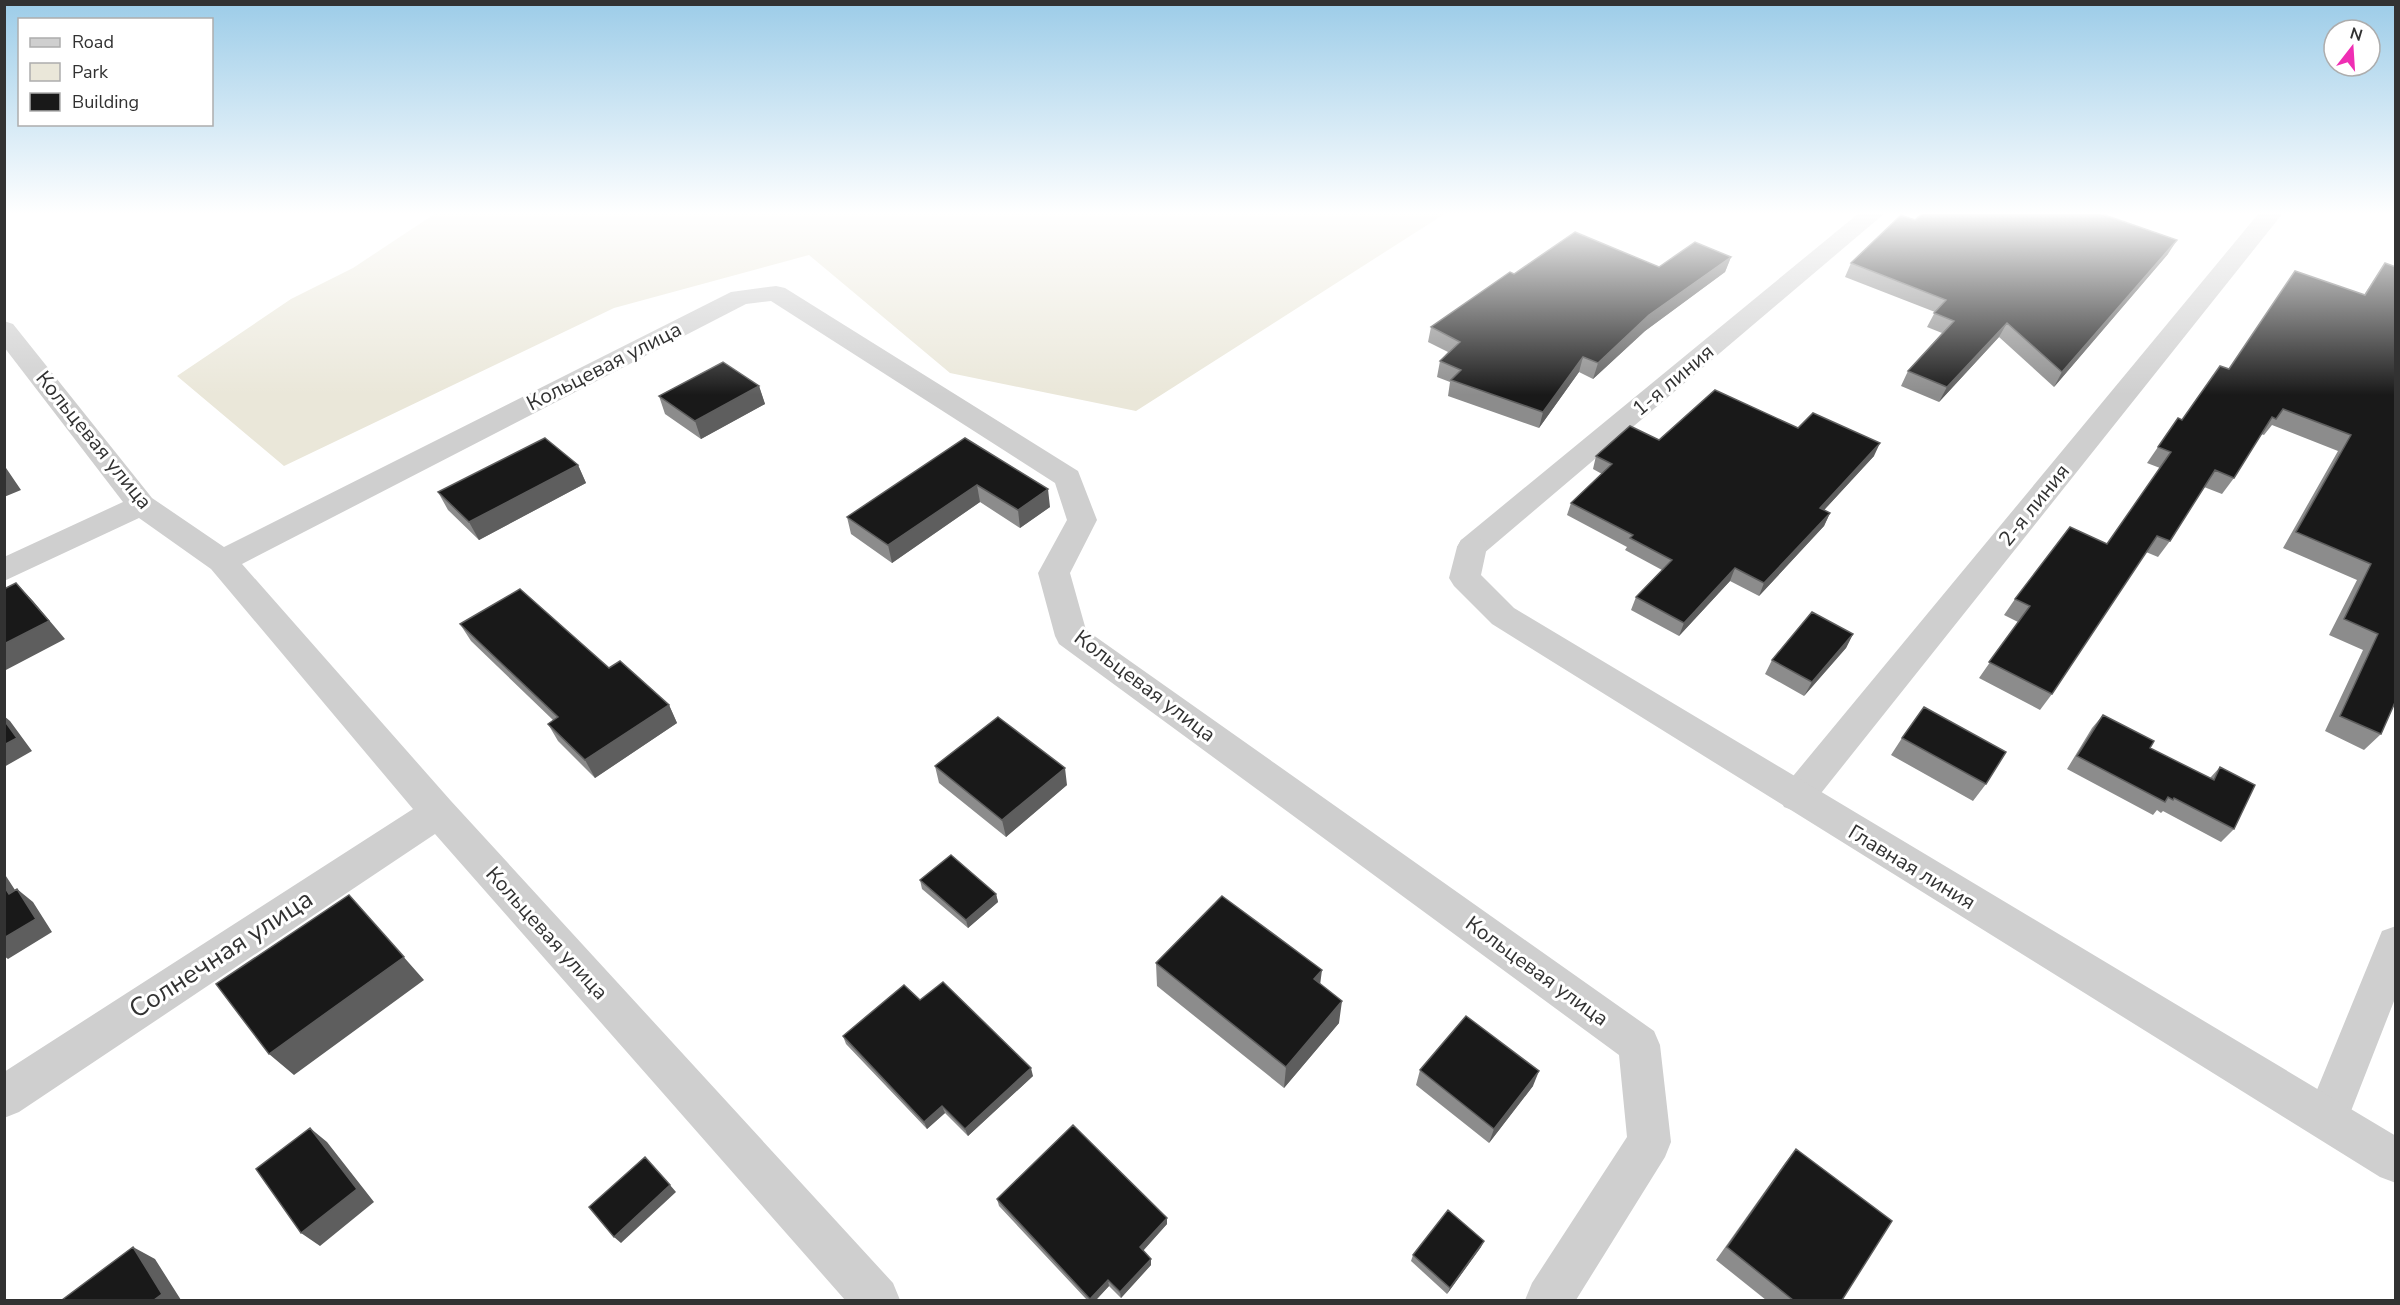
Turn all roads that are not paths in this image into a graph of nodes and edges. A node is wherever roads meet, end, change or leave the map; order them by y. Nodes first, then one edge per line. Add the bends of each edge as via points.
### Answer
1 (1800, 274) edge
2 (2222, 274) edge
3 (4, 328) edge
4 (141, 505) junction
5 (1472, 547) joint
6 (222, 561) junction
7 (4, 570) edge
8 (1797, 797) junction
9 (438, 812) junction
10 (2396, 943) edge
11 (4, 1097) edge
12 (2327, 1119) junction
13 (2396, 1161) edge
14 (876, 1300) edge
15 (1549, 1300) edge

1 - 5 street, 1-я линия
2 - 8 street, 2-я линия
3 - 4 street, Кольцевая улица
4 - 6 street, Кольцевая улица
4 - 7 street
5 - 8 street, Главная линия via 1465,578 1503,616
6 - 9 street, Кольцевая улица
6 - 15 street, Кольцевая улица via 740,297 776,293 1068,478 1082,520 1054,573 1071,636 1639,1045 1649,1142
8 - 12 street, Главная линия
9 - 11 street, Солнечная улица
9 - 14 street, Кольцевая улица
10 - 12 street
12 - 13 street, Главная линия

